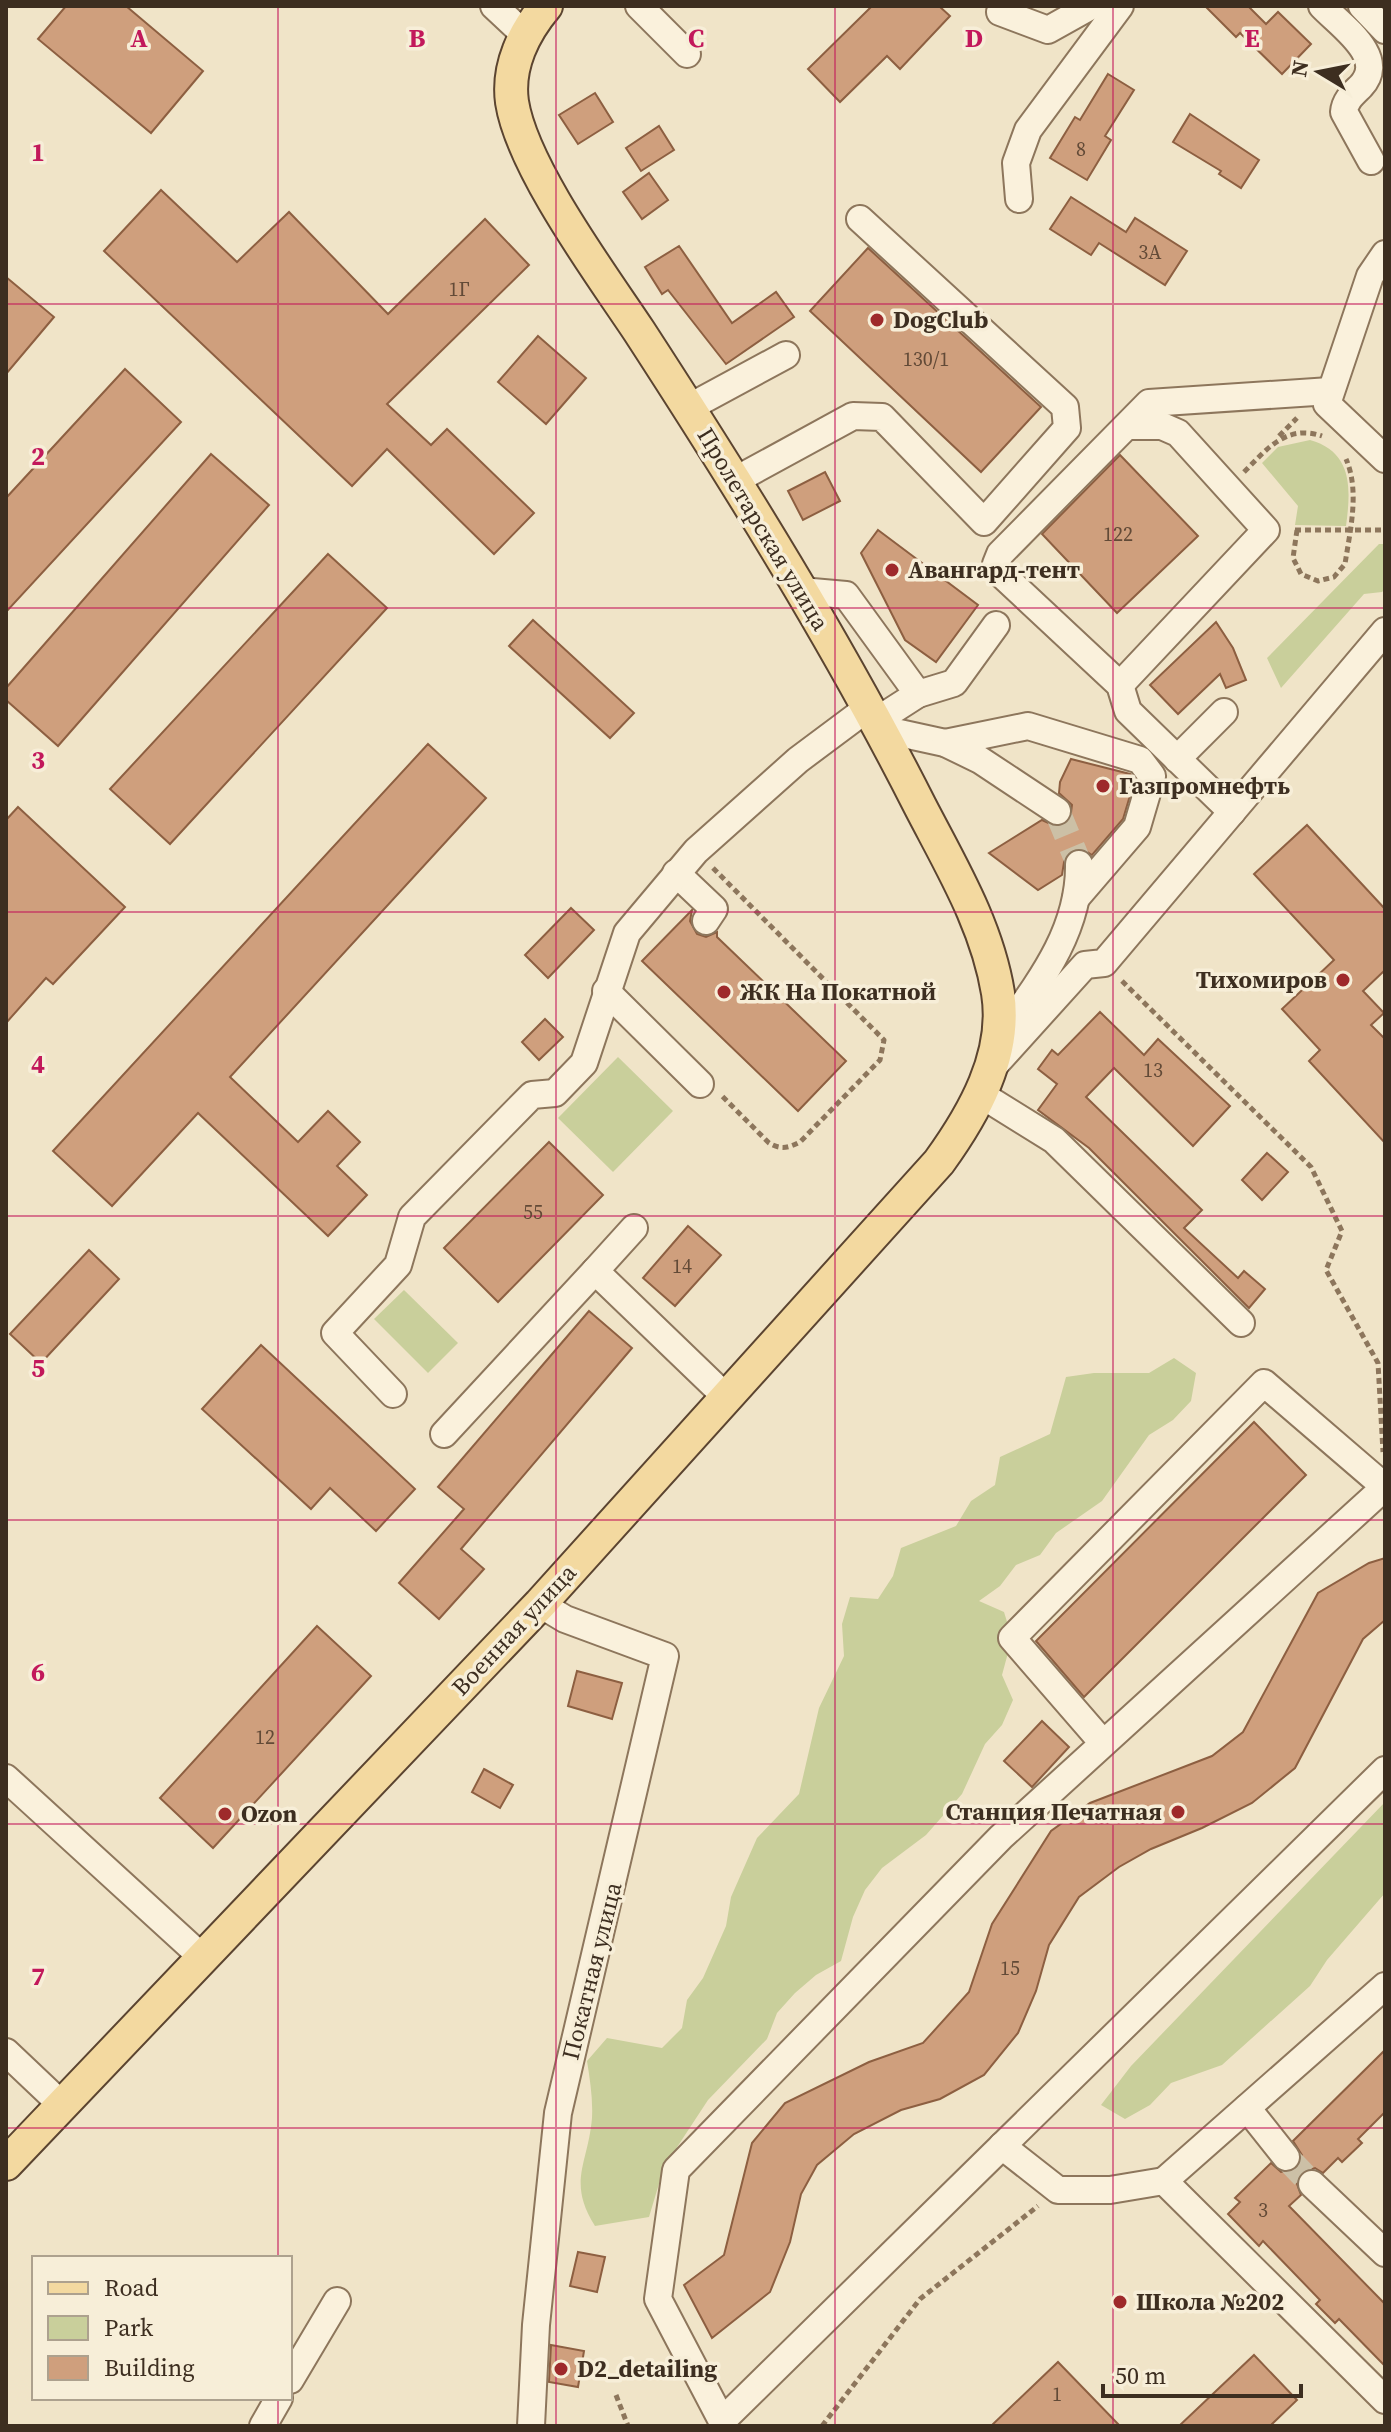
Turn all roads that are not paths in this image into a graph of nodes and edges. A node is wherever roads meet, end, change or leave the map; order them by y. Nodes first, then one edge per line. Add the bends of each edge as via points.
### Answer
1 (494, 6) edge
2 (546, 6) edge
3 (639, 6) edge
4 (1091, 6) edge
5 (1120, 6) edge
6 (1322, 6) edge
7 (1342, 6) edge
8 (1362, 6) edge
9 (1000, 12) dead end
10 (1385, 30) edge
11 (523, 33) junction
12 (1385, 51) edge
13 (687, 54) dead end
14 (1371, 161) dead end
15 (1019, 199) dead end
16 (860, 219) dead end
17 (1385, 254) edge
18 (786, 355) dead end
19 (1330, 391) junction
20 (688, 408) junction
21 (1127, 426) junction
22 (1385, 459) edge
23 (734, 481) junction
24 (801, 591) junction
25 (996, 625) dead end
26 (1385, 631) edge
27 (1120, 685) junction
28 (918, 694) junction
29 (1224, 712) dead end
30 (875, 719) junction
31 (945, 743) junction
32 (1177, 759) junction
33 (1057, 811) tunnel mouth
34 (1232, 812) junction
35 (1079, 864) tunnel mouth
36 (676, 873) junction
37 (1076, 898) junction
38 (706, 921) dead end
39 (606, 991) junction
40 (998, 1040) junction
41 (984, 1083) junction
42 (708, 1087) road end
43 (634, 1228) dead end
44 (595, 1271) junction
45 (1241, 1323) dead end
46 (393, 1394) dead end
47 (726, 1397) junction
48 (444, 1434) dead end
49 (1385, 1487) edge
50 (540, 1604) junction
51 (1103, 1743) junction
52 (1385, 1770) edge
53 (6, 1778) edge
54 (203, 1958) junction
55 (1385, 1986) edge
56 (6, 2052) edge
57 (62, 2105) junction
58 (1247, 2108) junction
59 (1002, 2146) junction
60 (1286, 2157) tunnel mouth
61 (6, 2164) edge
62 (1164, 2181) junction
63 (1312, 2184) tunnel mouth
64 (1385, 2253) edge
65 (337, 2301) dead end
66 (292, 2377) edge
67 (278, 2400) edge
68 (1385, 2400) edge
69 (263, 2426) edge
70 (531, 2426) edge

1 - 11 street
2 - 11 main road, Пролетарская улица
3 - 13 street
4 - 9 street via 1048,30
5 - 15 street via 1028,130 1016,163
6 - 14 street via 1370,61 1368,78 1348,99 1344,112
7 - 12 street
8 - 10 street
11 - 20 main road, Пролетарская улица via 512,101 525,143 571,227
16 - 23 street via 1065,407 1067,428 984,522 882,417 853,416
17 - 19 street via 1370,276
18 - 20 street
19 - 21 street via 1157,401 1143,407
19 - 22 street via 1331,409
20 - 23 main road, Пролетарская улица
21 - 27 street via 996,564
21 - 27 street via 1171,429 1266,530
23 - 24 main road, Пролетарская улица
24 - 28 street via 846,595
24 - 30 main road, Пролетарская улица
25 - 28 street via 954,683
26 - 34 street
27 - 32 street via 1128,711
28 - 30 street
29 - 32 street
30 - 31 street
30 - 36 street via 798,760
30 - 40 main road, Пролетарская улица via 977,918 998,994
31 - 33 street
31 - 37 street via 1028,726 1140,760 1152,776 1137,827
32 - 34 street
34 - 41 street via 1104,963 1085,965
35 - 37 street
36 - 38 street via 714,909
36 - 39 street via 631,927
37 - 40 street via 1069,932
39 - 42 street
39 - 46 street via 584,1063 555,1093 532,1095 412,1217 398,1265 337,1328 337,1339
40 - 41 main road, Пролетарская улица
41 - 45 street via 1054,1140
41 - 47 main road, Военная улица via 970,1119 939,1162
43 - 44 street
44 - 47 street
44 - 48 street
47 - 50 main road, Военная улица
49 - 51 street
49 - 51 street via 1264,1383 1012,1638
50 - 54 main road, Военная улица
50 - 70 street, Покатная улица via 565,1619 665,1656 558,2113
51 - 59 street via 1001,1837 676,2170 658,2299 722,2421
52 - 59 street
53 - 54 street
54 - 57 main road, Военная улица
55 - 58 street
56 - 57 street
57 - 61 main road, Военная улица
58 - 60 street
58 - 62 street
59 - 62 street via 1058,2190 1110,2190
62 - 68 street
63 - 64 street
65 - 66 street
67 - 69 street

